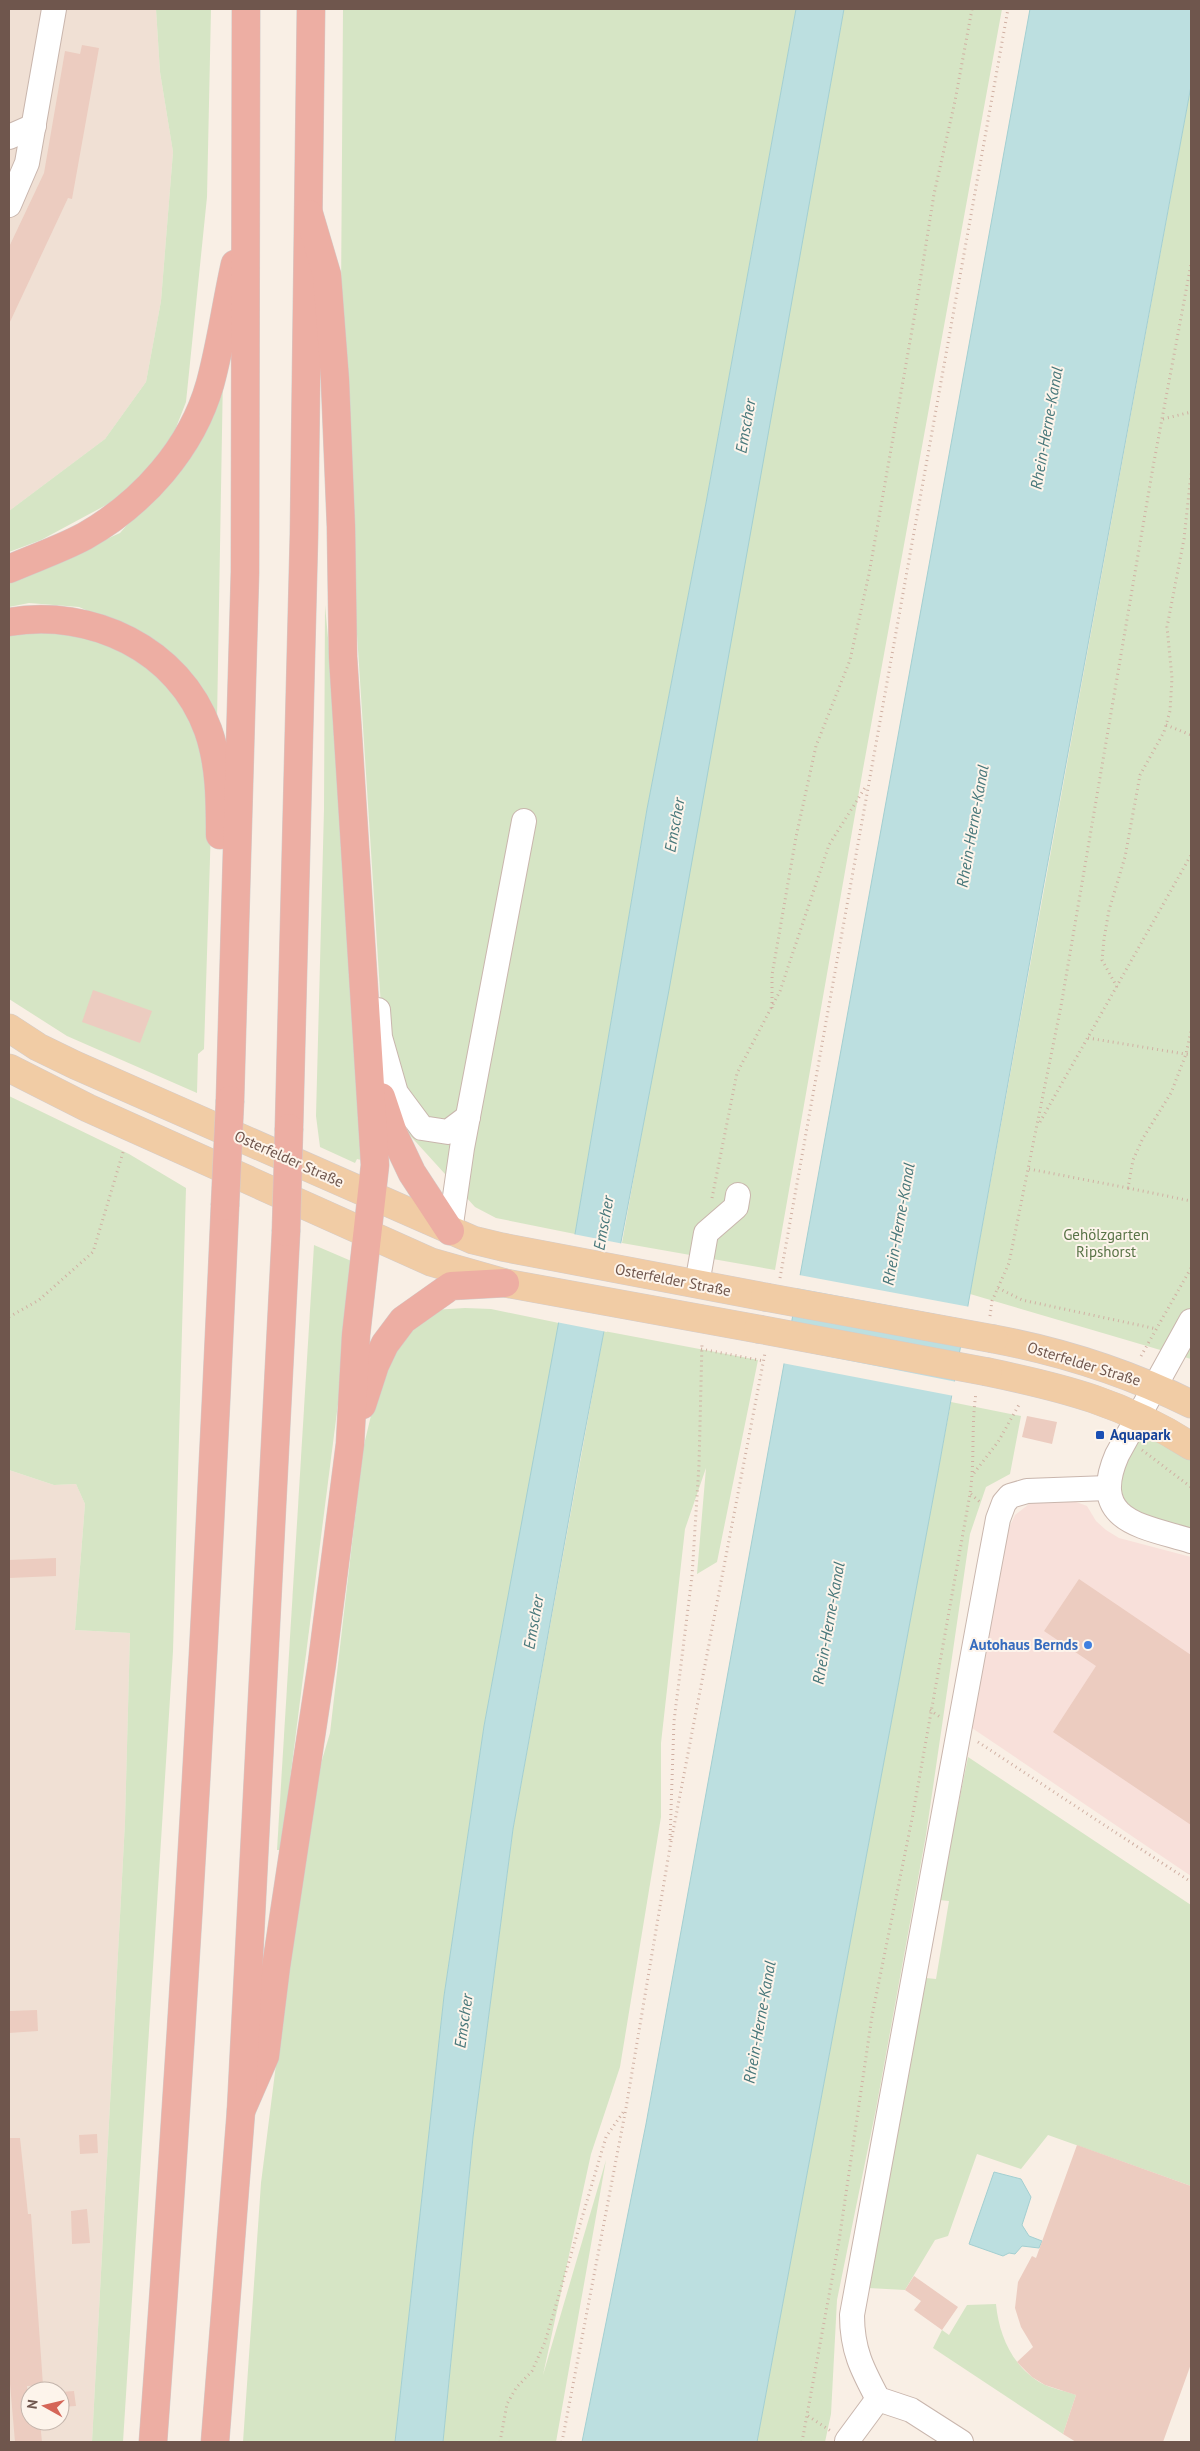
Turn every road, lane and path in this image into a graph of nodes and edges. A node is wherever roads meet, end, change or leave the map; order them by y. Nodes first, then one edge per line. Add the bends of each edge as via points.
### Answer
1 (54, 9) edge
2 (246, 9) edge
3 (311, 9) edge
4 (972, 9) edge
5 (1008, 9) edge
6 (34, 126) junction
7 (9, 137) edge
8 (247, 204) junction
9 (9, 205) edge
10 (309, 214) junction
11 (1191, 264) edge
12 (1191, 412) edge
13 (1162, 418) junction
14 (1191, 474) edge
15 (9, 570) edge
16 (9, 622) edge
17 (1166, 725) junction
18 (1191, 735) edge
19 (867, 784) junction
20 (524, 821) dead end
21 (352, 824) junction
22 (1191, 855) edge
23 (236, 914) junction
24 (1117, 987) junction
25 (772, 1008) junction
26 (9, 1028) edge
27 (1191, 1031) edge
28 (1088, 1038) junction
29 (1186, 1054) junction
30 (1191, 1054) edge
31 (369, 1056) junction
32 (9, 1068) edge
33 (468, 1117) junction
34 (1038, 1124) junction
35 (125, 1148) dead end
36 (1030, 1169) junction
37 (1128, 1188) junction
38 (738, 1195) dead end
39 (372, 1196) junction
40 (1191, 1201) edge
41 (450, 1230) junction
42 (706, 1233) junction
43 (368, 1234) junction
44 (1191, 1268) edge
45 (513, 1284) junction
46 (697, 1284) junction
47 (998, 1288) junction
48 (771, 1291) junction
49 (992, 1301) dead end
50 (9, 1317) edge
51 (705, 1320) junction
52 (1191, 1321) edge
53 (1157, 1329) junction
54 (762, 1341) junction
55 (701, 1349) junction
56 (1141, 1356) dead end
57 (764, 1361) junction
58 (1156, 1387) junction
59 (1013, 1398) dead end
60 (1021, 1400) junction
61 (1029, 1403) dead end
62 (1191, 1404) edge
63 (974, 1408) dead end
64 (1133, 1427) junction
65 (350, 1444) junction
66 (1191, 1446) edge
67 (973, 1474) junction
68 (1191, 1487) edge
69 (1108, 1488) junction
70 (1191, 1541) edge
71 (930, 1710) junction
72 (959, 1730) junction
73 (670, 1847) junction
74 (1191, 1882) edge
75 (626, 2108) junction
76 (241, 2110) junction
77 (878, 2399) junction
78 (847, 2441) edge
79 (153, 2442) edge
80 (215, 2442) edge
81 (500, 2442) edge
82 (562, 2442) edge
83 (802, 2442) edge
84 (961, 2442) edge

1 - 6 street
2 - 8 highway
3 - 10 highway
4 - 25 path via 934,194 869,574 850,660 814,756 796,837 772,975
5 - 19 path
6 - 7 street
6 - 9 street via 27,163
8 - 15 highway via 210,385 192,429 178,451 162,473 117,515 69,544
8 - 23 highway via 245,572
10 - 21 highway via 327,275 339,466 343,657
10 - 76 highway, bridge via 290,1128
11 - 13 path
12 - 13 path
13 - 34 path
14 - 17 path via 1184,539 1167,627 1172,678
16 - 23 highway via 65,620 113,632 151,654 184,686 203,716 214,749 220,798 220,877
17 - 18 path
17 - 24 path via 1140,775 1125,857 1106,930 1102,960
19 - 25 path via 830,845
19 - 48 path
20 - 33 street
21 - 31 highway
21 - 33 street via 373,930 380,1037 396,1093 422,1128 448,1132
22 - 24 path
23 - 79 highway, bridge via 216,1428
24 - 28 path
25 - 42 path via 737,1073
26 - 39 main road, Osterfelder Straße via 66,1062
27 - 29 path
28 - 29 path
28 - 34 path
29 - 30 path
29 - 37 path via 1163,1108 1133,1160
31 - 39 highway via 375,1165
31 - 41 highway via 393,1133 412,1173
32 - 43 main road, Osterfelder Straße via 88,1108
33 - 41 street
34 - 36 path
35 - 50 path via 93,1252 39,1300
36 - 37 path
36 - 47 path via 1009,1262
37 - 40 path
38 - 42 street via 736,1207
39 - 41 main road, Osterfelder Straße
39 - 43 highway
41 - 46 main road, Osterfelder Straße via 487,1244
42 - 46 street
43 - 45 main road, Osterfelder Straße via 431,1262
43 - 65 highway via 356,1335
44 - 53 path
45 - 51 main road, Osterfelder Straße
45 - 65 highway via 451,1286 403,1320 374,1365
46 - 48 main road, Osterfelder Straße
47 - 49 path
47 - 53 path via 1022,1300
48 - 58 main road, Osterfelder Straße, bridge via 1077,1358
51 - 54 main road, Osterfelder Straße
51 - 55 path
52 - 58 street
53 - 56 path
54 - 57 path
54 - 64 main road, Osterfelder Straße, bridge via 988,1372 1068,1389
55 - 57 path
55 - 73 path via 699,1465 692,1576 674,1722
57 - 73 path
58 - 62 main road, Osterfelder Straße
58 - 64 street
59 - 60 path
60 - 61 path
60 - 67 path via 998,1442
63 - 67 path
64 - 66 main road, Osterfelder Straße
64 - 68 path
64 - 69 street via 1109,1474
65 - 76 highway via 265,2056
67 - 71 path
69 - 70 street via 1112,1502 1128,1520
69 - 72 street via 1027,1491 1010,1496 1004,1503 995,1531
71 - 72 path
71 - 83 path via 912,1819 872,2016 839,2241
72 - 74 path
72 - 77 street via 856,2296 852,2332 860,2366
73 - 75 path
75 - 81 path via 606,2137 544,2342 532,2371 507,2404
75 - 82 path
76 - 80 highway
77 - 78 street
77 - 84 street via 911,2410

